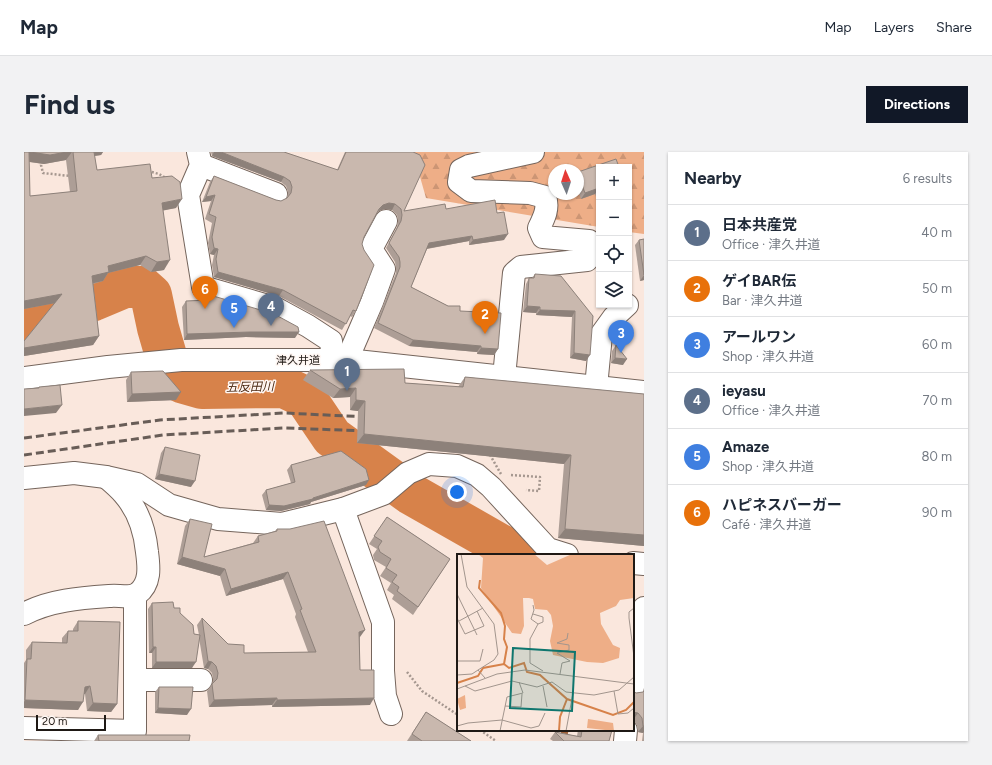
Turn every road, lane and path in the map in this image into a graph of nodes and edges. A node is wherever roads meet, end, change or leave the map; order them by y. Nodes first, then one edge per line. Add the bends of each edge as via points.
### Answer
1 (533, 152) edge
2 (43, 158) dead end
3 (200, 159) edge
4 (146, 171) edge
5 (74, 175) edge
6 (276, 194) dead end
7 (188, 195) junction
8 (386, 221) dead end
9 (624, 308) edge
10 (340, 360) junction
11 (504, 377) junction
12 (24, 378) edge
13 (596, 387) junction
14 (644, 392) edge
15 (489, 454) edge
16 (106, 477) junction
17 (24, 478) edge
18 (524, 490) dead end
19 (343, 509) junction
20 (552, 553) edge
21 (634, 563) edge
22 (644, 564) edge
23 (135, 595) junction
24 (644, 609) edge
25 (24, 614) edge
26 (402, 666) dead end
27 (135, 680) junction
28 (201, 680) dead end
29 (634, 680) edge
30 (391, 714) dead end
31 (457, 714) edge
32 (24, 728) edge
33 (481, 731) edge
34 (626, 731) edge
35 (496, 741) edge
36 (625, 741) edge

1 - 11 street via 469,166 461,170 459,182 471,191 530,193 545,197 548,205 539,228 543,236 589,241 593,248 587,260 521,266 514,273
2 - 5 path via 43,173
3 - 6 street
3 - 7 street
4 - 7 path via 171,180
7 - 10 street via 203,287 274,308 308,326 331,341
8 - 10 street via 371,249 384,269 372,302
9 - 13 street via 601,335
10 - 11 street, 津久井道
10 - 12 street, 津久井道 via 181,360
11 - 13 street, 津久井道
13 - 14 street, 津久井道
15 - 18 path, bridge via 501,474 540,477 539,491
16 - 17 street via 74,473
16 - 19 street via 137,484 169,505 218,519 282,524
16 - 23 street via 124,494 142,526 150,569 145,586
19 - 20 street via 383,494 408,473 429,464 457,466 477,475 491,487
19 - 30 street via 383,622 385,696
21 - 22 street
23 - 25 street via 59,601
23 - 27 street
24 - 29 street
26 - 31 path via 422,691
27 - 28 street
27 - 32 street via 135,731
33 - 35 path
34 - 36 street

